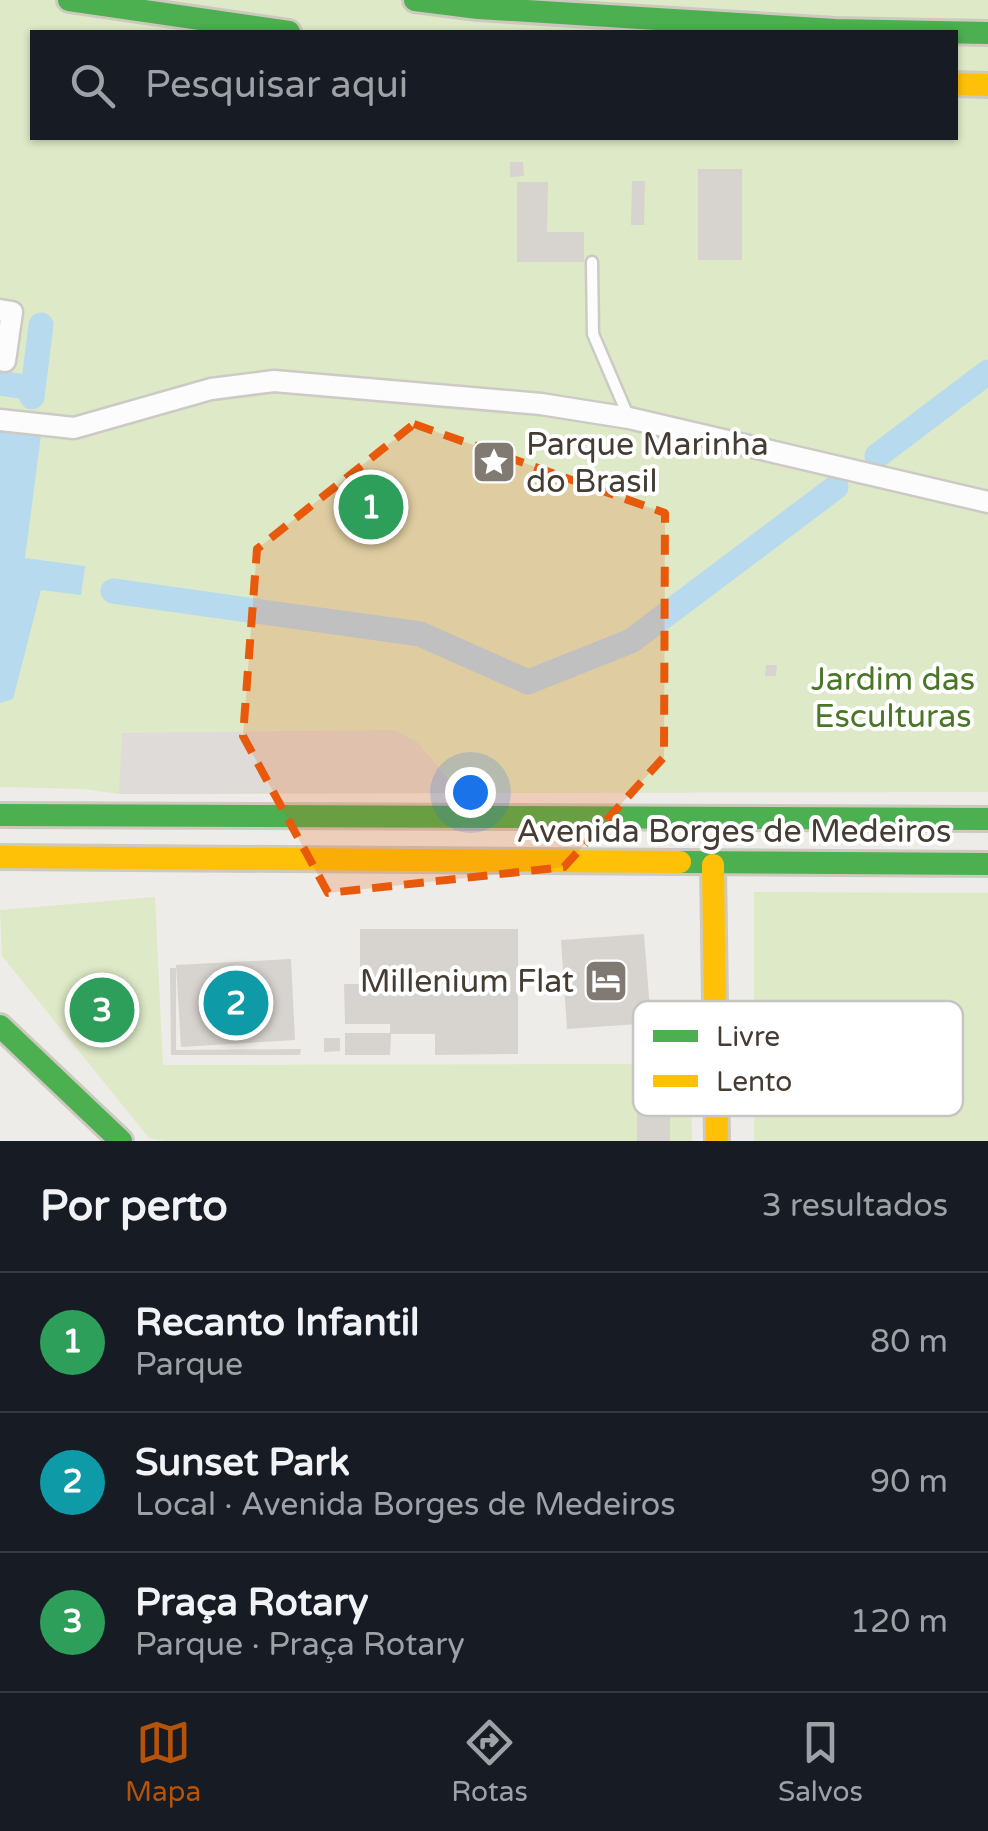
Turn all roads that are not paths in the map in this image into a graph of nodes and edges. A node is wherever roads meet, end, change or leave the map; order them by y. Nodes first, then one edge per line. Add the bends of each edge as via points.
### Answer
1 (69, 0) edge
2 (416, 0) edge
3 (275, 30) edge
4 (835, 30) edge
5 (958, 32) edge
6 (988, 33) edge
7 (958, 84) edge
8 (988, 85) edge
9 (592, 262) dead end
10 (0, 310) edge
11 (0, 360) edge
12 (629, 418) junction
13 (0, 420) edge
14 (988, 502) edge
15 (0, 814) edge
16 (988, 819) edge
17 (0, 858) edge
18 (713, 864) junction
19 (988, 864) edge
20 (715, 1001) edge
21 (0, 1026) edge
22 (718, 1116) edge
23 (121, 1141) edge
24 (718, 1141) edge

1 - 3 main road
2 - 4 main road
5 - 6 main road
7 - 8 main road
9 - 12 lane via 593,334
10 - 11 street via 12,312 5,361
12 - 13 street via 274,381 212,390 74,428
12 - 14 street
15 - 16 main road, Avenida Borges de Medeiros
17 - 18 main road, Avenida Borges de Medeiros
18 - 19 main road, Avenida Borges de Medeiros
18 - 20 main road
21 - 23 main road
22 - 24 main road

